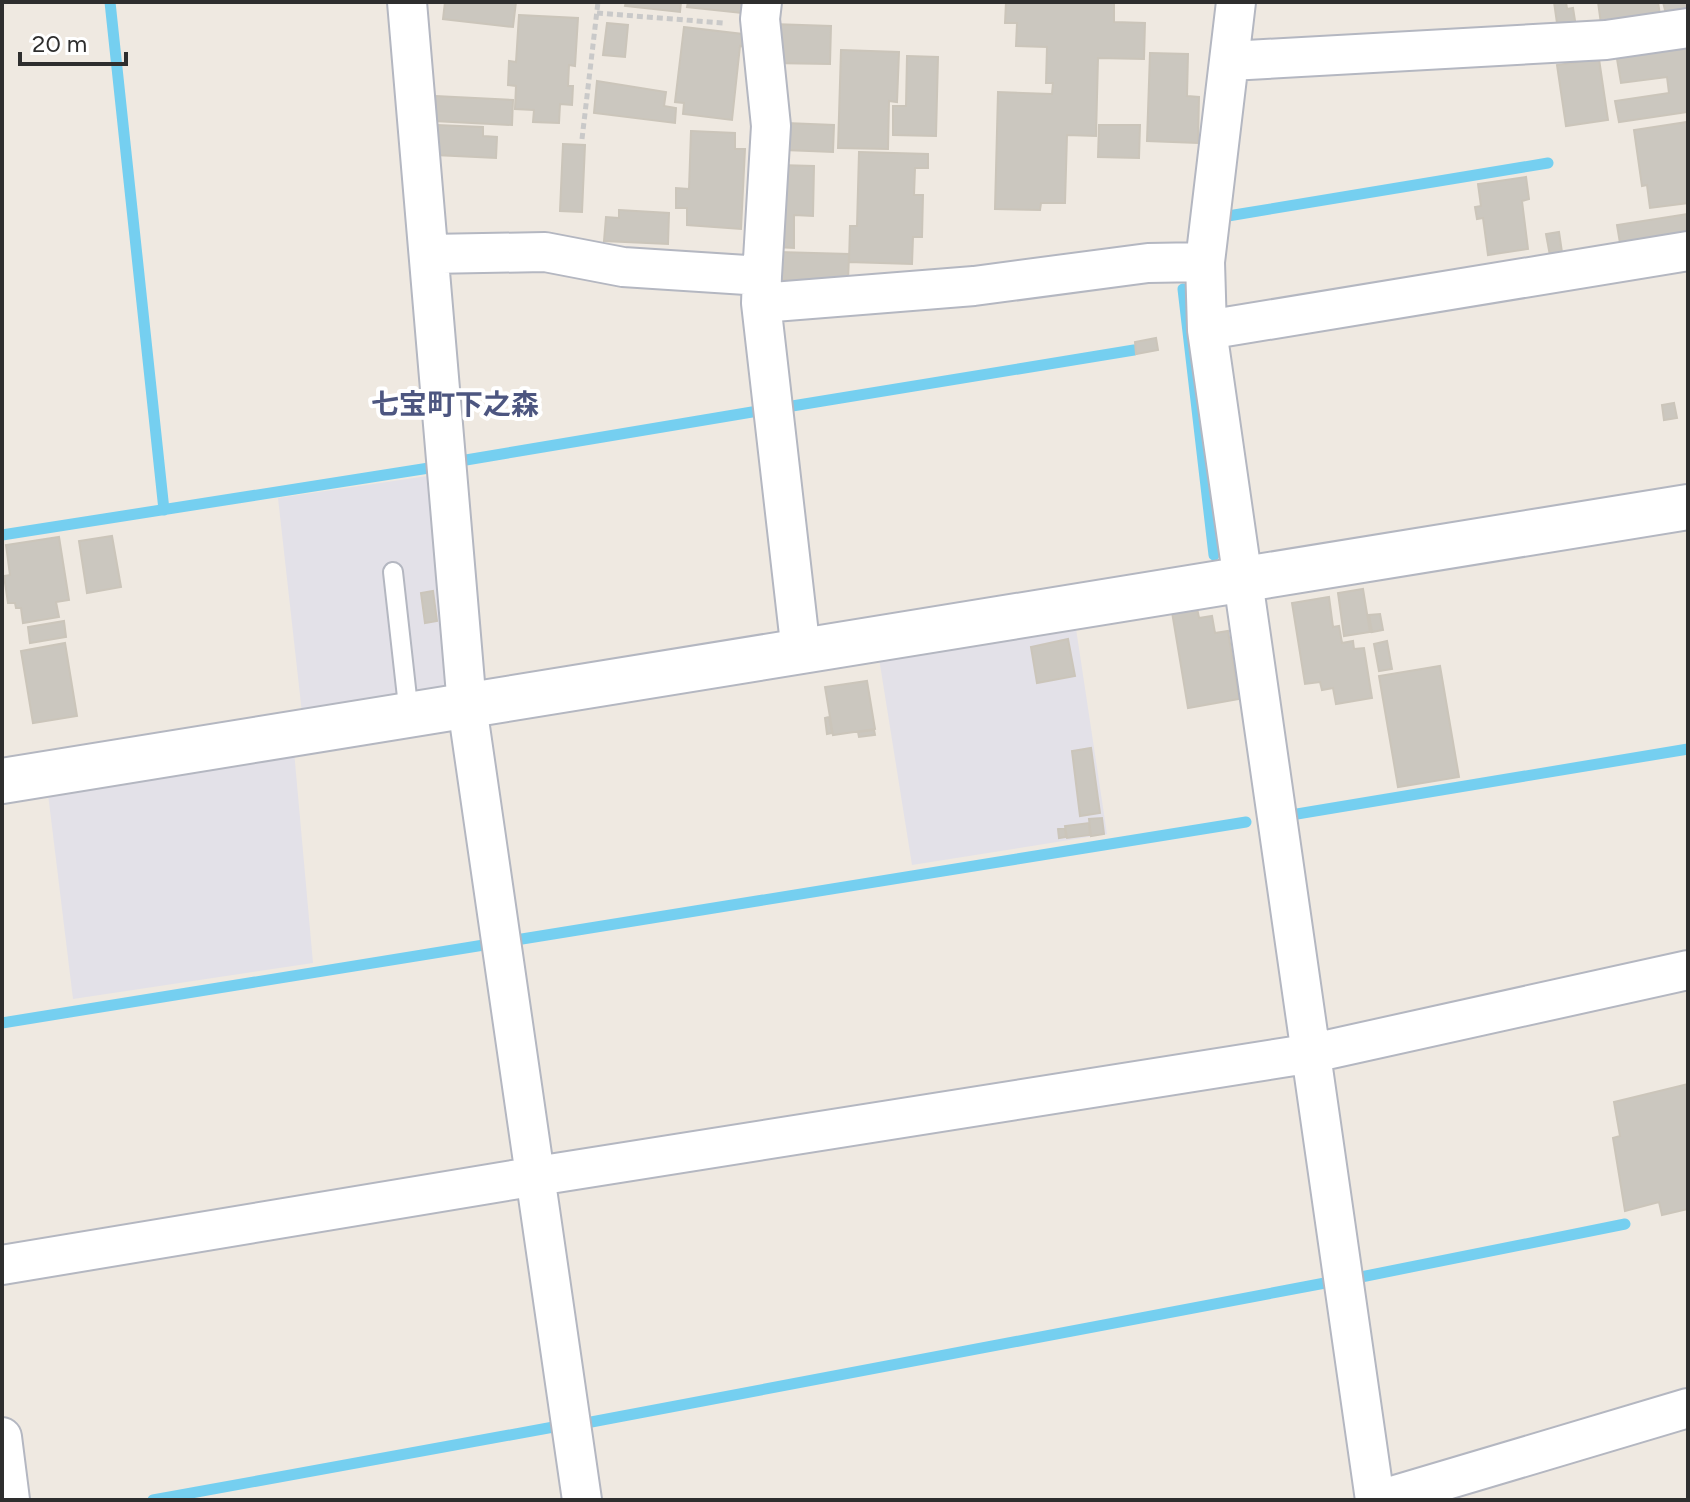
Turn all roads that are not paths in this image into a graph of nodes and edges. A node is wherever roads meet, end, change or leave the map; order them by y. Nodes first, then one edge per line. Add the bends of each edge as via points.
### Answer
1 (407, 2) edge
2 (1236, 2) edge
3 (761, 14) edge
4 (1688, 28) edge
5 (1230, 61) junction
6 (1688, 251) edge
7 (429, 254) junction
8 (1205, 262) junction
9 (762, 290) junction
10 (1207, 330) junction
11 (1688, 507) edge
12 (393, 572) dead end
13 (1243, 578) junction
14 (801, 652) junction
15 (467, 706) junction
16 (409, 715) junction
17 (2, 781) edge
18 (1688, 970) edge
19 (1313, 1053) junction
20 (537, 1176) junction
21 (2, 1265) edge
22 (1688, 1408) edge
23 (2, 1437) edge
24 (10, 1500) edge
25 (582, 1500) edge
26 (1377, 1500) edge

1 - 7 street
2 - 5 street
3 - 9 street via 771,126
4 - 5 street via 1606,40
5 - 8 street
6 - 10 street
7 - 9 street via 545,252
7 - 15 street
8 - 9 street via 1148,263 974,286
8 - 10 street
9 - 14 street
10 - 13 street
11 - 13 street
12 - 16 lane
13 - 14 street
13 - 19 street
14 - 15 street
15 - 16 street
15 - 20 street
16 - 17 street
18 - 19 street
19 - 20 street
19 - 26 street
20 - 21 street
20 - 25 street
22 - 26 street
23 - 24 street

